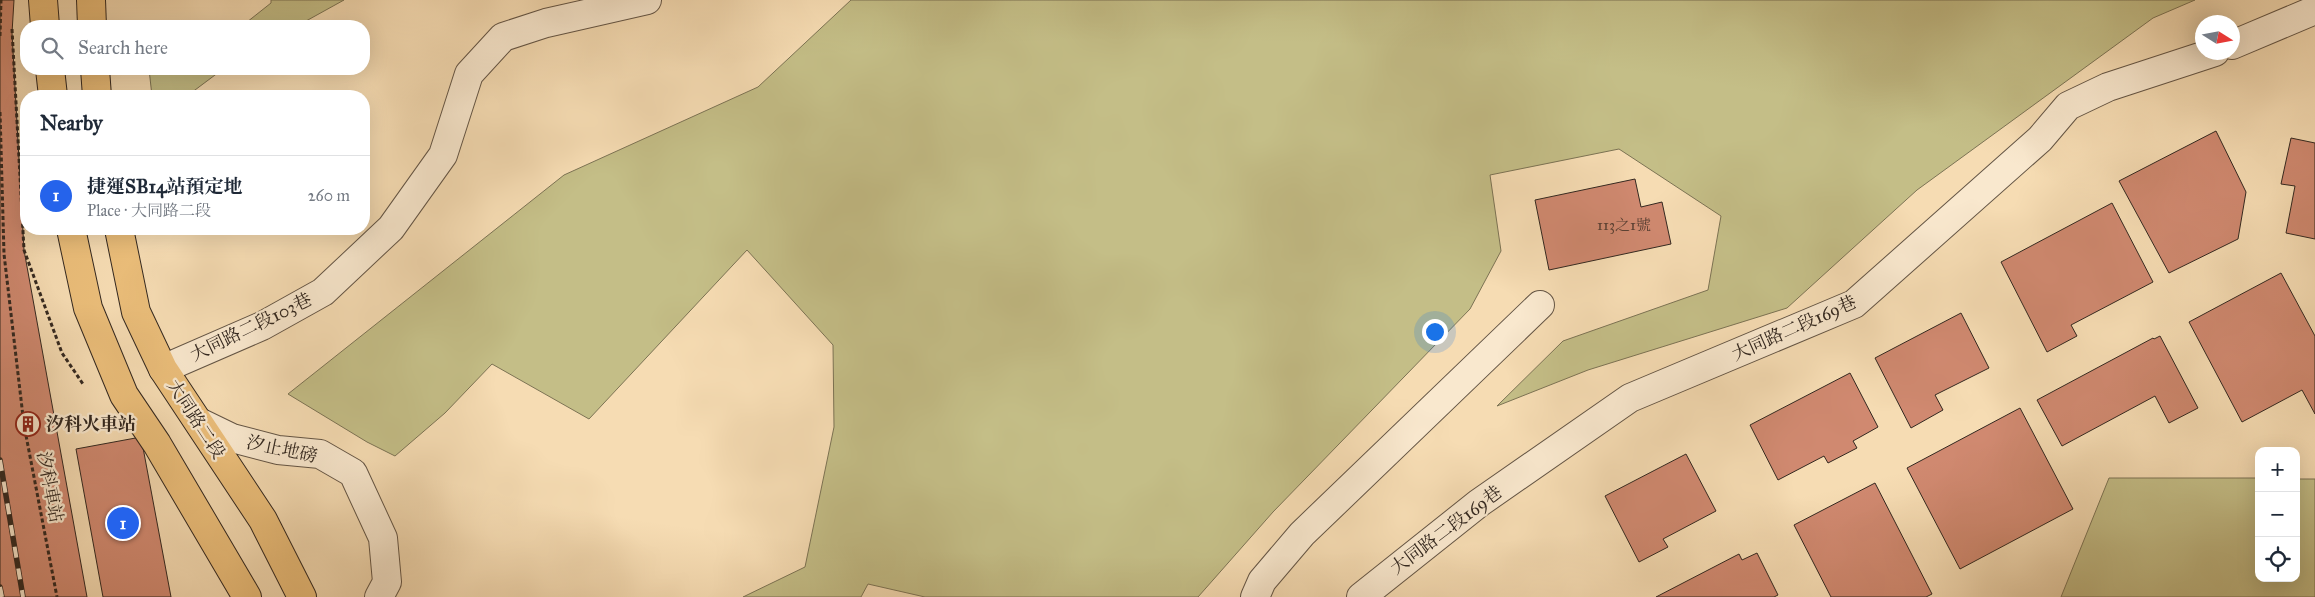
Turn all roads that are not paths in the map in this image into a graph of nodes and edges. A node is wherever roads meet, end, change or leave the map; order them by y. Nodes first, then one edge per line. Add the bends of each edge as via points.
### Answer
1 (43, 0) edge
2 (90, 0) edge
3 (647, 0) edge
4 (2315, 10) edge
5 (45, 20) edge
6 (92, 20) edge
7 (2240, 42) edge
8 (2195, 59) edge
9 (51, 75) edge
10 (95, 75) edge
11 (52, 90) edge
12 (97, 90) edge
13 (73, 235) edge
14 (120, 235) edge
15 (1540, 305) dead end
16 (163, 369) junction
17 (198, 422) junction
18 (246, 597) edge
19 (302, 597) edge
20 (379, 597) edge
21 (1255, 597) edge
22 (1362, 597) edge

1 - 5 main road
2 - 6 main road
3 - 16 lane, 大同路二段103巷 via 546,23 503,37 469,74 443,155 391,228 322,292 262,326
4 - 7 lane
8 - 22 lane, 大同路二段169巷 via 2108,88 2068,106 2040,139 1854,304 1630,398 1479,503
9 - 11 main road
10 - 12 main road
13 - 18 main road via 88,308 124,395 158,444
14 - 16 main road, 大同路二段 via 136,312
15 - 21 lane via 1302,534 1262,581
16 - 17 main road, 大同路二段
17 - 19 main road, 大同路二段 via 263,520
17 - 20 lane, 汐止地磅 via 232,438 269,448 320,454 353,473 383,538 387,582

